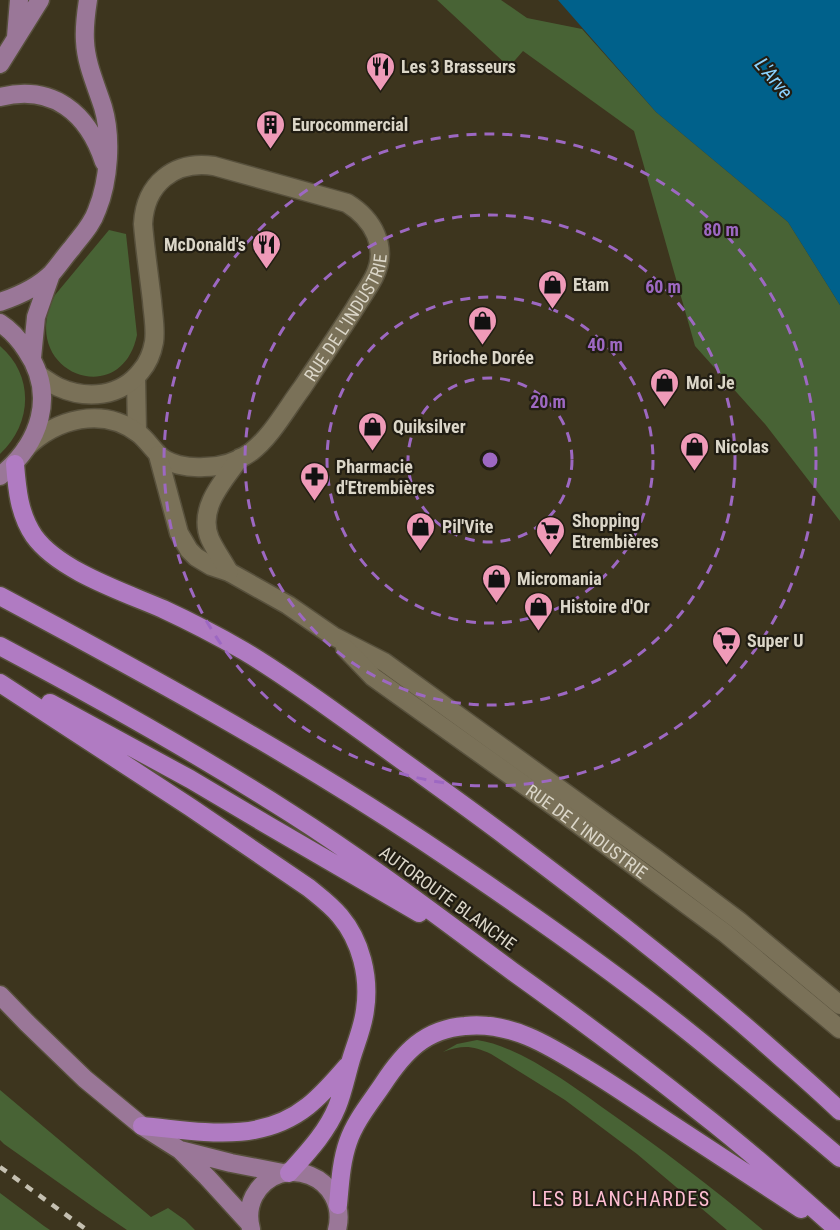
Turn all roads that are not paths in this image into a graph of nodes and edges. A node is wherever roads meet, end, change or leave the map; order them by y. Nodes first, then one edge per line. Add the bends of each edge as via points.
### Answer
1 (19, 0) edge
2 (40, 0) edge
3 (88, 0) edge
4 (16, 39) junction
5 (0, 64) edge
6 (0, 97) edge
7 (106, 169) junction
8 (51, 274) junction
9 (0, 302) edge
10 (0, 323) edge
11 (32, 358) junction
12 (39, 375) junction
13 (136, 378) junction
14 (137, 432) junction
15 (26, 448) junction
16 (158, 455) junction
17 (240, 458) junction
18 (15, 464) junction
19 (0, 476) edge
20 (229, 572) junction
21 (0, 596) edge
22 (333, 636) junction
23 (0, 646) edge
24 (0, 675) edge
25 (0, 683) edge
26 (491, 955) junction
27 (0, 995) edge
28 (840, 1005) edge
29 (840, 1029) edge
30 (350, 1062) junction
31 (840, 1111) edge
32 (142, 1126) junction
33 (180, 1150) junction
34 (840, 1158) edge
35 (286, 1173) junction
36 (338, 1216) edge
37 (251, 1227) edge
38 (350, 1230) edge
39 (832, 1230) edge
40 (838, 1230) edge

1 - 4 main road
2 - 4 main road
3 - 7 main road via 84,41 107,125
4 - 5 main road
6 - 7 main road via 33,93 62,104 87,128
7 - 8 main road via 97,212
8 - 9 main road
8 - 11 main road via 36,316
10 - 11 main road
11 - 12 main road
12 - 13 street, RUE DE L'INDUSTRIE via 72,392 99,395 113,392
12 - 15 main road via 41,414
13 - 14 street
13 - 17 street, RUE DE L'INDUSTRIE via 150,357 155,332 144,212 150,194 168,175 188,165 214,165 347,203 363,214 378,242 379,258 373,278 273,428
14 - 15 street, RUE DE L'INDUSTRIE via 108,420 78,419 50,429
14 - 16 street, RUE DE L'INDUSTRIE
15 - 18 main road
16 - 17 street, RUE DE L'INDUSTRIE via 192,467 216,467
16 - 20 street, RUE DE L'INDUSTRIE via 183,542 203,562
17 - 20 street, RUE DE L'INDUSTRIE via 220,485 207,514 210,539
18 - 19 main road
18 - 31 highway via 19,505 25,521 34,536 59,560 228,642 324,705 603,910 739,1021
20 - 22 street, RUE DE L'INDUSTRIE
21 - 34 highway, AUTOROUTE BLANCHE via 302,764 421,840 678,1023
22 - 28 street, RUE DE L'INDUSTRIE via 384,662 655,858
22 - 29 street, RUE DE L'INDUSTRIE via 373,676 725,933
23 - 26 highway, AUTOROUTE BLANCHE via 291,813
24 - 26 highway via 190,778
25 - 30 highway via 309,888 339,915 359,950 366,989 361,1029
26 - 40 highway, AUTOROUTE BLANCHE via 700,1112
27 - 32 main road via 84,1079
30 - 32 highway via 308,1106 274,1125 236,1133
30 - 35 highway via 333,1116 311,1148
32 - 33 main road
33 - 35 main road
33 - 37 main road
35 - 36 main road via 303,1173 328,1187
35 - 37 main road via 267,1181 258,1190 252,1200
36 - 38 main road
36 - 39 highway via 348,1140 405,1054 435,1032 488,1026 525,1035 564,1055

